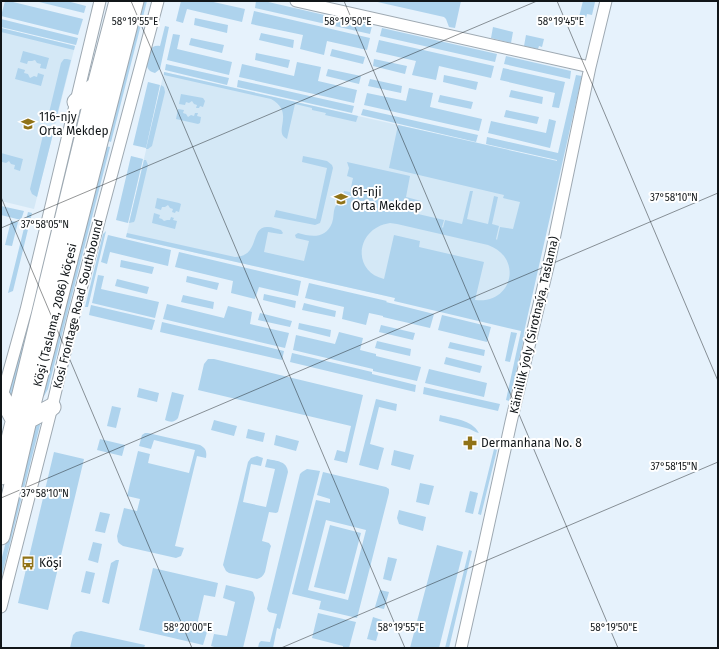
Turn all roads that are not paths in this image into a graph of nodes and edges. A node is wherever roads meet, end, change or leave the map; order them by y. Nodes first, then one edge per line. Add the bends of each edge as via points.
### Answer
1 (100, 1) edge
2 (118, 1) edge
3 (135, 1) edge
4 (158, 1) edge
5 (296, 1) edge
6 (606, 1) edge
7 (590, 67) junction
8 (96, 85) junction
9 (76, 102) junction
10 (1, 399) edge
11 (52, 407) junction
12 (22, 421) junction
13 (1, 476) edge
14 (1, 536) edge
15 (1, 608) edge
16 (461, 648) edge

1 - 9 street
2 - 8 main road, Köşi (Taslama, 2086) köçesi
3 - 12 main road, Köşi (Taslama, 2086) köçesi
4 - 11 street, Kosi Frontage Road Southbound
5 - 7 street
6 - 7 street, Kämillik ýoly (Sirotnaýa, Taslama)
7 - 16 street, Kämillik ýoly (Sirotnaýa, Taslama) via 551,254
8 - 9 main road
8 - 12 main road, Köşi (Taslama, 2086) köçesi
9 - 10 street via 28,303
10 - 12 main road
11 - 12 main road
11 - 15 street, Kosi Frontage Road Southbound
12 - 13 main road, Köşi (Taslama, 2086) köçesi
12 - 14 main road, Köşi (Taslama, 2086) köçesi

